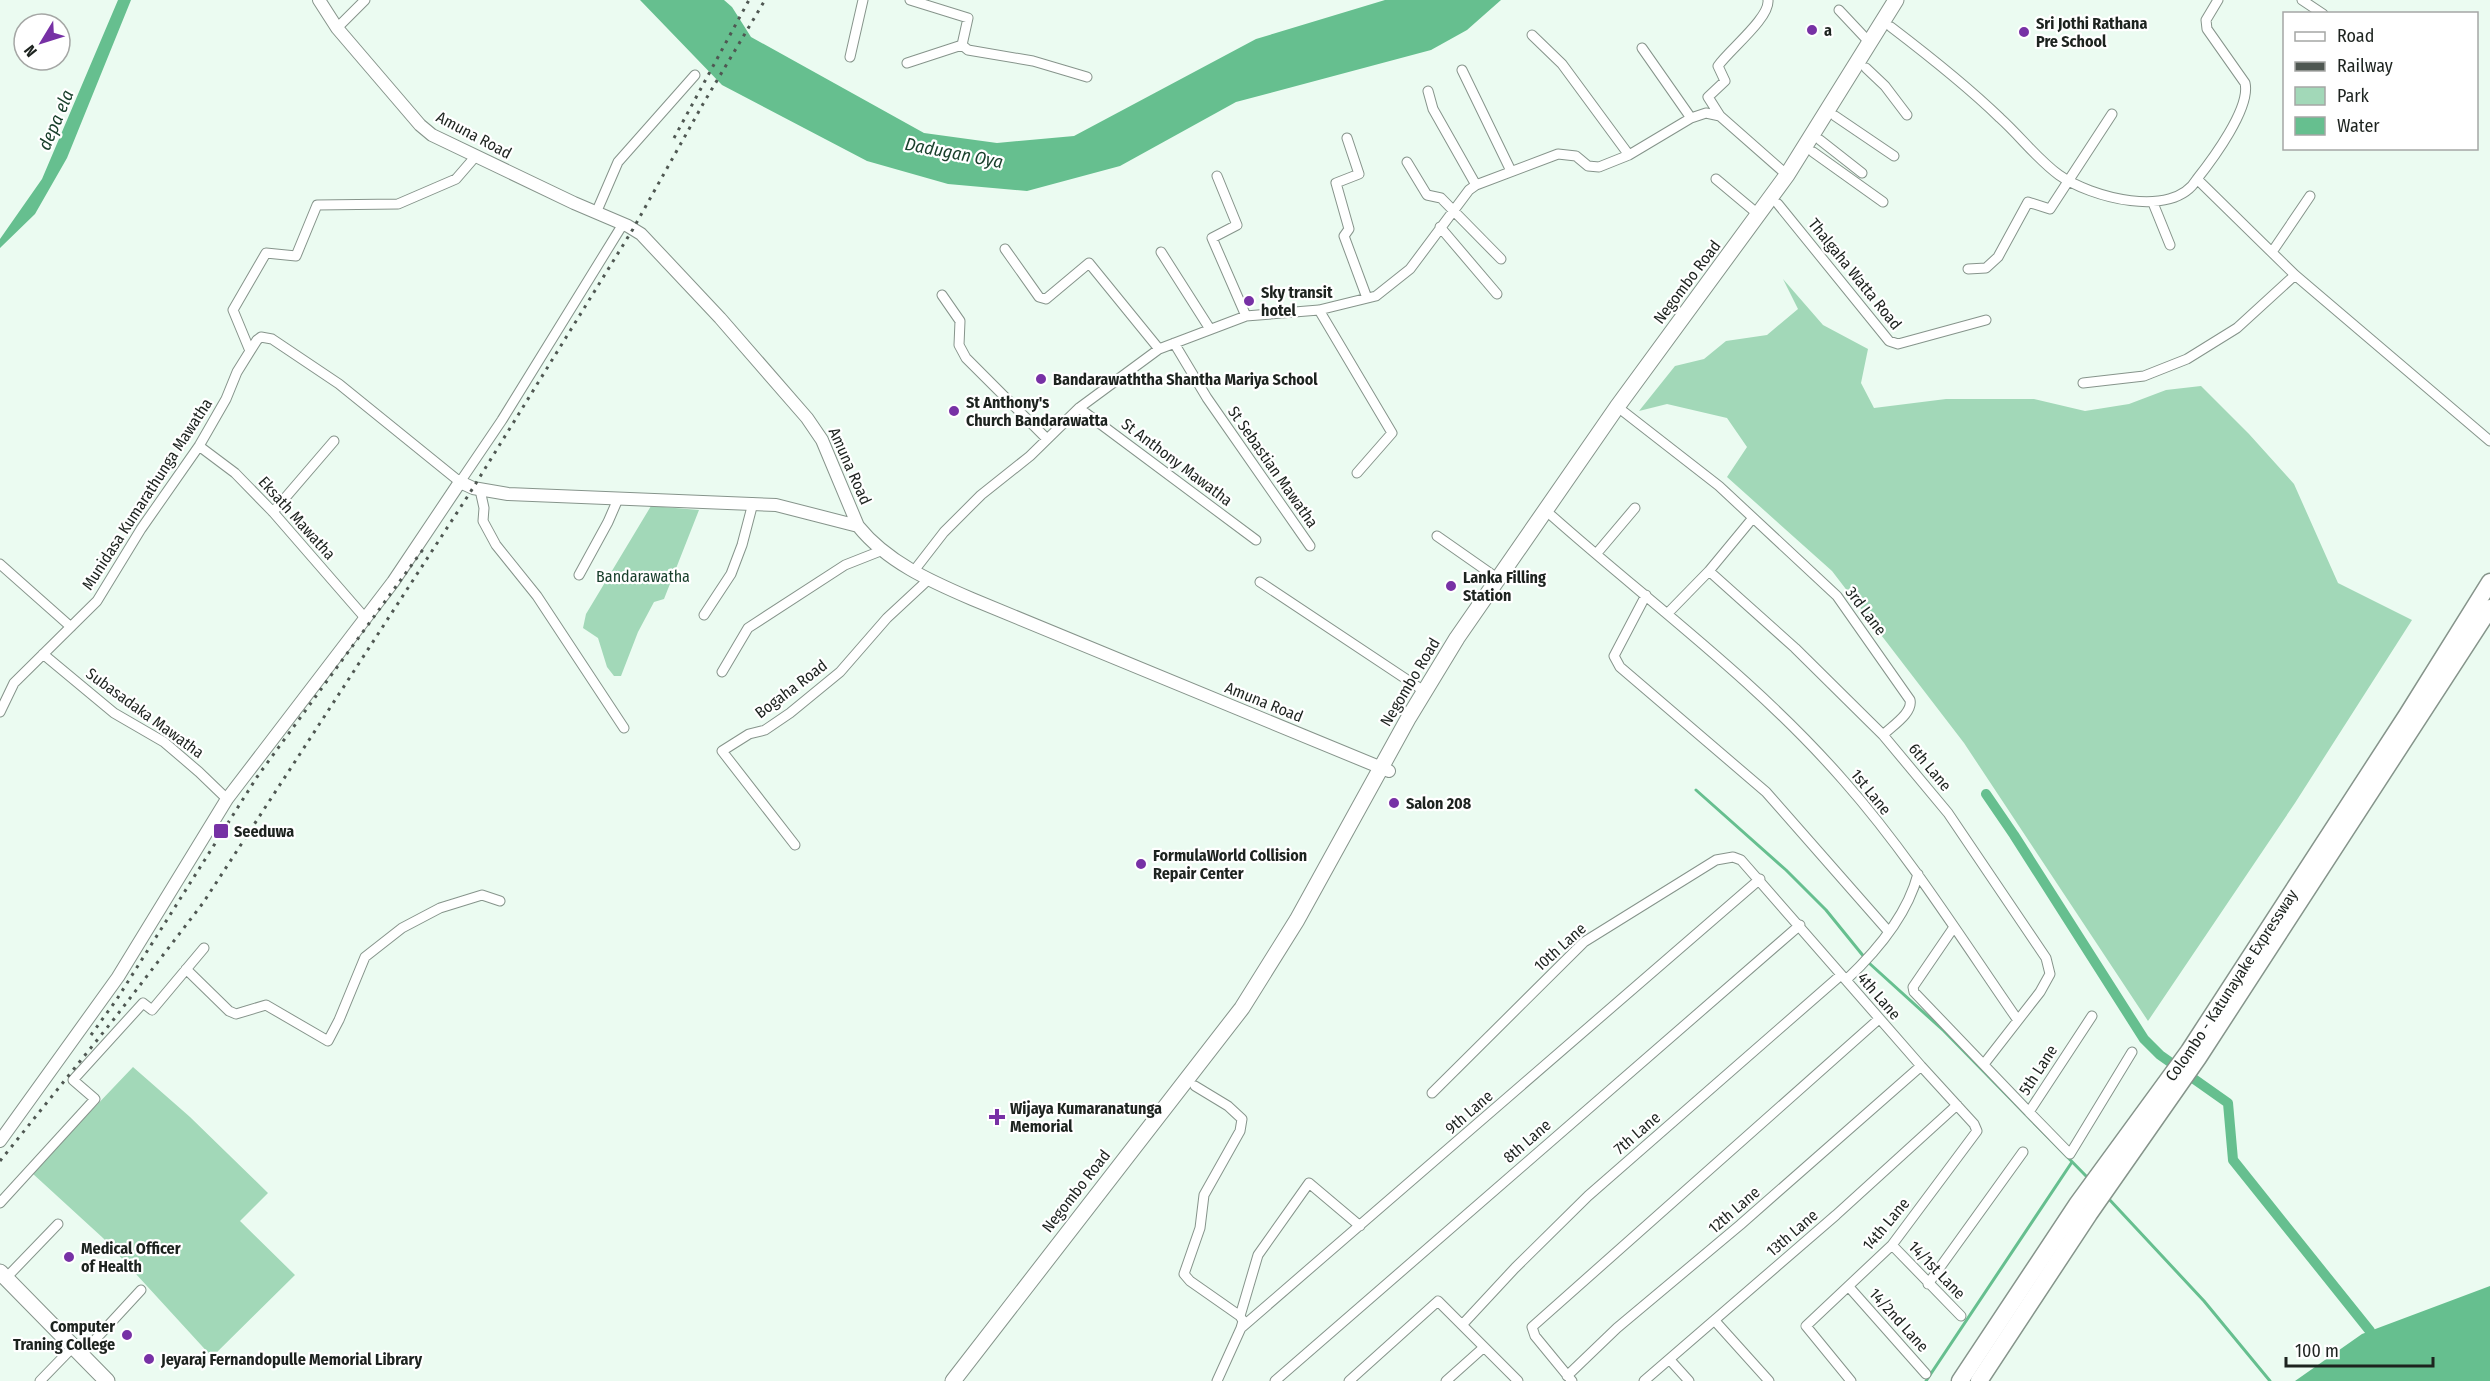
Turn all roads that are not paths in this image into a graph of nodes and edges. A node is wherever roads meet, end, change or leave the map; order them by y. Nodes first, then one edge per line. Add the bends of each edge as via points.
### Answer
1 (319, 0) edge
2 (365, 0) edge
3 (863, 0) edge
4 (910, 0) edge
5 (1768, 0) edge
6 (2218, 0) edge
7 (2302, 0) edge
8 (1896, 1) edge
9 (1839, 10) dead end
10 (2320, 12) edge
11 (1891, 27) junction
12 (337, 28) junction
13 (1532, 35) dead end
14 (1870, 43) junction
15 (962, 45) junction
16 (1642, 48) dead end
17 (850, 57) dead end
18 (908, 63) dead end
19 (1866, 68) junction
20 (1462, 70) dead end
21 (695, 75) dead end
22 (1087, 78) dead end
23 (1428, 91) dead end
24 (2112, 114) dead end
25 (1907, 115) dead end
26 (1720, 116) junction
27 (1835, 116) junction
28 (1691, 118) junction
29 (1347, 138) dead end
30 (1816, 146) junction
31 (1629, 154) junction
32 (1894, 156) dead end
33 (475, 157) junction
34 (1407, 162) dead end
35 (1511, 171) junction
36 (1862, 173) dead end
37 (1787, 175) junction
38 (1217, 176) dead end
39 (1716, 178) dead end
40 (2197, 179) junction
41 (2070, 181) junction
42 (1476, 185) junction
43 (2310, 196) dead end
44 (1883, 202) dead end
45 (2153, 203) junction
46 (1778, 204) junction
47 (1454, 211) junction
48 (596, 213) junction
49 (1759, 215) junction
50 (623, 224) junction
51 (1440, 227) junction
52 (2170, 245) dead end
53 (1005, 249) dead end
54 (1161, 252) dead end
55 (2272, 252) junction
56 (1501, 259) dead end
57 (1968, 269) dead end
58 (2295, 275) junction
59 (1497, 294) dead end
60 (942, 295) dead end
61 (1367, 298) junction
62 (1319, 310) junction
63 (1246, 316) junction
64 (1986, 320) dead end
65 (1210, 329) junction
66 (1174, 343) junction
67 (1159, 350) junction
68 (250, 351) junction
69 (2083, 383) dead end
70 (1079, 408) junction
71 (1624, 411) junction
72 (1047, 439) junction
73 (334, 441) dead end
74 (2490, 441) edge
75 (199, 446) junction
76 (1357, 473) dead end
77 (460, 482) junction
78 (480, 490) junction
79 (618, 499) junction
80 (753, 503) junction
81 (1635, 508) dead end
82 (273, 512) junction
83 (1552, 516) junction
84 (1752, 519) junction
85 (858, 526) junction
86 (1437, 536) dead end
87 (1256, 540) dead end
88 (1310, 546) dead end
89 (883, 550) junction
90 (1597, 553) junction
91 (0, 564) edge
92 (1709, 571) junction
93 (913, 572) junction
94 (579, 575) dead end
95 (1497, 578) junction
96 (929, 579) junction
97 (1260, 582) dead end
98 (2490, 582) edge
99 (1646, 595) junction
100 (2490, 608) edge
101 (1668, 613) junction
102 (704, 615) dead end
103 (366, 619) junction
104 (71, 627) junction
105 (43, 654) junction
106 (722, 672) dead end
107 (1424, 691) junction
108 (0, 712) edge
109 (624, 728) dead end
110 (1883, 735) junction
111 (1385, 769) junction
112 (227, 800) junction
113 (795, 845) dead end
114 (1918, 874) junction
115 (1760, 879) junction
116 (500, 901) dead end
117 (1800, 925) junction
118 (1954, 927) junction
119 (1889, 932) junction
120 (204, 948) dead end
121 (186, 969) junction
122 (1844, 978) junction
123 (2092, 1016) dead end
124 (1880, 1019) junction
125 (2017, 1019) junction
126 (2132, 1052) dead end
127 (2193, 1054) junction
128 (1984, 1064) junction
129 (1920, 1066) junction
130 (1195, 1086) junction
131 (1432, 1093) dead end
132 (1957, 1105) junction
133 (2029, 1112) junction
134 (1977, 1131) joint
135 (0, 1141) edge
136 (2023, 1152) dead end
137 (0, 1203) edge
138 (2084, 1208) junction
139 (58, 1224) dead end
140 (1360, 1226) junction
141 (1892, 1245) junction
142 (3, 1275) edge
143 (1928, 1284) junction
144 (1849, 1287) junction
145 (141, 1290) dead end
146 (1240, 1316) junction
147 (1961, 1316) dead end
148 (1715, 1321) junction
149 (1462, 1325) junction
150 (1241, 1328) junction
151 (1483, 1348) junction
152 (77, 1351) junction
153 (1670, 1360) junction
154 (1926, 1374) dead end
155 (1569, 1378) edge
156 (40, 1381) edge
157 (107, 1381) edge
158 (953, 1381) edge
159 (965, 1381) edge
160 (1217, 1381) edge
161 (1275, 1381) edge
162 (1349, 1381) edge
163 (1446, 1381) edge
164 (1518, 1381) edge
165 (1644, 1381) edge
166 (1689, 1381) edge
167 (1769, 1381) edge
168 (1851, 1381) edge
169 (1960, 1381) edge
170 (1979, 1381) edge

1 - 12 street, Amuna Road
2 - 12 street
3 - 17 street
4 - 15 street via 968,18
5 - 26 street via 1760,19 1718,66 1725,81 1708,97
6 - 40 street via 2206,20 2207,29 2247,91 2221,148
7 - 10 street
8 - 11 main road, Negombo Road
8 - 14 main road, Negombo Road
9 - 14 street
11 - 19 main road, Negombo Road
11 - 41 street via 1947,70 2043,161
12 - 33 street, Amuna Road via 425,130
13 - 31 street via 1562,64
14 - 37 main road, Negombo Road
15 - 18 street
15 - 22 street via 968,50 1033,61
16 - 28 street
19 - 25 street
19 - 27 main road, Negombo Road
20 - 35 street
21 - 48 street via 618,162
23 - 42 street via 1433,109
24 - 41 street
26 - 28 street via 1706,113
26 - 37 street
27 - 30 main road, Negombo Road
27 - 32 street
28 - 31 street
29 - 61 street via 1359,174 1336,183 1349,229 1344,236
30 - 36 street
30 - 44 street
30 - 46 main road, Negombo Road
31 - 35 street via 1599,167 1588,166 1576,156 1558,154
33 - 48 street, Amuna Road
33 - 68 street via 456,179 398,204 317,205 296,256 266,253 233,310
34 - 47 street via 1427,195 1437,196
35 - 42 street
37 - 49 main road, Negombo Road
38 - 63 street via 1237,225 1212,238
39 - 49 street
40 - 45 street via 2192,188
40 - 55 street
41 - 45 street via 2108,195
41 - 57 street via 2050,209 2028,202 1998,257 1986,268
42 - 47 street
43 - 55 street
45 - 52 street
46 - 64 street, Thalgaha Watta Road via 1889,341 1898,344
46 - 71 main road, Negombo Road
47 - 51 street
47 - 56 street
48 - 50 street, Amuna Road
49 - 95 main road, Negombo Road
50 - 77 street
50 - 85 street, Amuna Road via 647,240 807,418 822,440
51 - 59 street
51 - 61 street via 1410,269 1376,296
53 - 67 street via 1039,297 1046,299 1089,262
54 - 65 street
55 - 58 street
58 - 69 street via 2237,328 2187,359 2144,376
58 - 74 street
60 - 72 street via 960,321 959,345 966,358
61 - 62 street
62 - 63 street
62 - 76 street via 1392,434
63 - 65 street
65 - 66 street
66 - 67 street
66 - 88 street, St Sebastian Mawatha via 1207,398
67 - 70 street
68 - 75 street, Munidasa Kumarathunga Mawatha
68 - 77 street, Munidasa Kumarathunga Mawatha via 261,337 272,339 339,384
70 - 72 street
70 - 87 street, St Anthony Mawatha
71 - 83 main road, Negombo Road
71 - 84 street, 3rd Lane via 1719,486
72 - 93 street via 951,524
73 - 82 street
75 - 82 street, Eksath Mawatha via 235,472
75 - 104 street, Munidasa Kumarathunga Mawatha via 97,601
77 - 78 street
77 - 103 street
78 - 79 street
78 - 109 street via 483,521 496,545 537,596
79 - 80 street
79 - 94 street
80 - 85 street
80 - 102 street via 730,574
81 - 90 street
82 - 103 street, Eksath Mawatha
83 - 90 street, 1st Lane
83 - 111 main road, Negombo Road via 1463,644
84 - 92 street
84 - 110 street, 3rd Lane via 1837,596 1910,700 1908,710
85 - 89 street, Amuna Road
86 - 95 street
89 - 93 street, Amuna Road
89 - 106 street via 844,565 748,628
90 - 99 street, 1st Lane
91 - 104 street
92 - 101 street
92 - 110 street, 6th Lane
93 - 96 street, Amuna Road
95 - 107 main road, Negombo Road
96 - 111 street, Amuna Road
96 - 113 street, Bogaha Road via 831,679 765,730 749,734 722,751
97 - 107 street
98 - 127 highway, Colombo - Katunayake Expressway
99 - 101 street, 1st Lane
99 - 119 street via 1614,656 1620,667 1766,792
100 - 127 highway, Colombo - Katunayake Expressway
101 - 114 street, 1st Lane via 1772,706 1844,780
103 - 112 street
104 - 105 street, Munidasa Kumarathunga Mawatha
105 - 108 street, Munidasa Kumarathunga Mawatha via 14,683
105 - 112 street, Subasadaka Mawatha via 114,712 164,742
107 - 111 main road, Negombo Road
110 - 125 street, 6th Lane via 1948,813 2046,958 2050,974
111 - 130 main road, Negombo Road via 1299,935 1249,1014
111 - 158 main road, Negombo Road via 1242,1008
112 - 135 street via 118,977
114 - 118 street, 1st Lane
114 - 119 street, 7th Lane via 1911,895
115 - 117 street, 4th Lane
115 - 131 street, 10th Lane via 1741,860 1733,857 1716,861 1584,942
115 - 140 street, 9th Lane
116 - 121 street via 483,895 440,908 402,928 365,957 328,1041 266,1005 236,1014 229,1011
117 - 122 street, 4th Lane
117 - 161 street, 8th Lane
118 - 125 street, 1st Lane
118 - 128 street via 1913,987 1914,992
119 - 122 street, 7th Lane via 1862,964
120 - 121 street
121 - 137 street via 152,1010 143,1003 73,1080 95,1099
122 - 124 street, 4th Lane
122 - 149 street, 7th Lane via 1588,1196
123 - 133 street, 5th Lane
124 - 129 street, 4th Lane
124 - 155 street via 1532,1327
125 - 128 street
126 - 133 street, 5th Lane via 2070,1154
127 - 138 highway, Colombo - Katunayake Expressway
128 - 133 street
129 - 132 street, 4th Lane
129 - 155 street, 12th Lane via 1617,1328
130 - 146 street via 1242,1119 1240,1131 1204,1195 1200,1228 1184,1274
130 - 159 main road, Negombo Road
132 - 134 street, 4th Lane
132 - 148 street, 13th Lane
134 - 141 street, 14th Lane
136 - 143 street
138 - 169 highway, Colombo - Katunayake Expressway
138 - 170 highway, Colombo - Katunayake Expressway
139 - 142 street
140 - 146 street via 1309,1183 1258,1255
140 - 150 street, 9th Lane
141 - 143 street, 14/1st Lane
141 - 144 street, 14th Lane
142 - 152 main road
143 - 147 street, 14/1st Lane
144 - 154 street, 14/2nd Lane
144 - 168 street, 14th Lane via 1806,1326
145 - 152 street
146 - 150 street
148 - 153 street, 13th Lane
148 - 167 street
149 - 151 street
149 - 162 street via 1437,1301
150 - 160 street, 9th Lane
151 - 163 street
151 - 164 street
152 - 156 street
152 - 157 main road
153 - 165 street, 13th Lane
153 - 166 street

